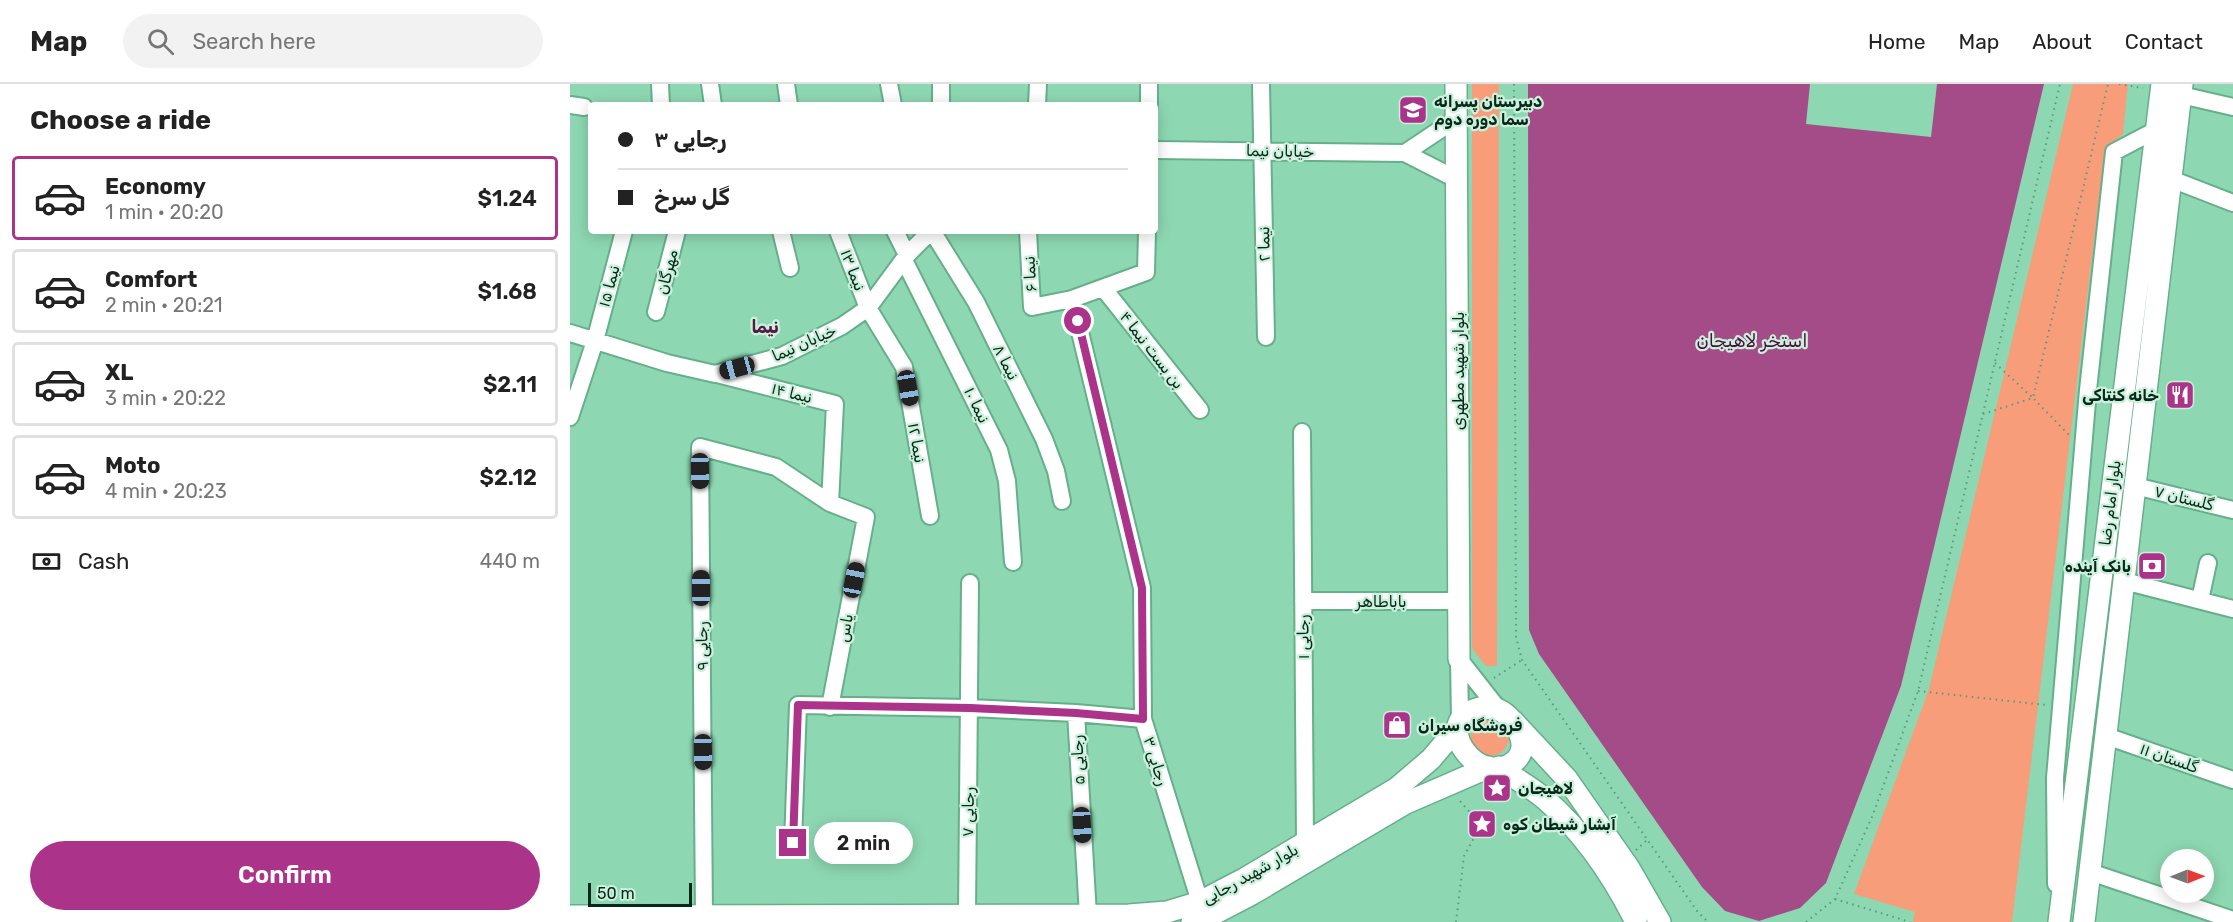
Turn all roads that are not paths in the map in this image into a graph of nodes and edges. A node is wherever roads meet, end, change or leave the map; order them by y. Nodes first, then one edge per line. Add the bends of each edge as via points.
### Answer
1 (660, 84) edge
2 (710, 84) edge
3 (786, 84) edge
4 (888, 84) edge
5 (941, 84) edge
6 (1038, 84) edge
7 (1149, 84) edge
8 (1261, 84) edge
9 (1456, 84) edge
10 (2172, 89) edge
11 (661, 102) edge
12 (713, 102) edge
13 (789, 102) edge
14 (883, 102) edge
15 (892, 102) edge
16 (941, 102) edge
17 (1037, 102) edge
18 (1149, 102) edge
19 (2233, 107) edge
20 (1456, 119) junction
21 (2157, 130) junction
22 (1158, 150) edge
23 (1262, 151) junction
24 (1405, 153) junction
25 (1456, 179) junction
26 (2171, 179) junction
27 (2233, 203) edge
28 (623, 234) edge
29 (676, 234) edge
30 (782, 234) edge
31 (839, 234) edge
32 (896, 234) edge
33 (929, 234) edge
34 (934, 234) edge
35 (1028, 234) edge
36 (1147, 234) edge
37 (905, 258) junction
38 (790, 268) dead end
39 (1104, 289) junction
40 (1072, 299) junction
41 (868, 308) junction
42 (656, 312) dead end
43 (570, 333) edge
44 (1266, 337) dead end
45 (595, 341) junction
46 (715, 374) junction
47 (1200, 410) dead end
48 (570, 411) edge
49 (1302, 432) dead end
50 (2135, 486) junction
51 (1062, 501) dead end
52 (830, 503) junction
53 (2233, 510) edge
54 (930, 516) dead end
55 (1013, 562) dead end
56 (2208, 563) dead end
57 (2124, 581) junction
58 (970, 583) dead end
59 (2200, 600) junction
60 (1303, 601) junction
61 (1459, 601) junction
62 (2233, 609) edge
63 (1459, 659) junction
64 (830, 707) junction
65 (970, 708) junction
66 (1076, 713) junction
67 (1506, 715) junction
68 (1143, 719) junction
69 (1459, 724) junction
70 (2106, 736) junction
71 (1494, 767) junction
72 (2233, 780) edge
73 (793, 843) dead end
74 (1305, 843) junction
75 (2090, 872) junction
76 (1200, 902) junction
77 (967, 915) junction
78 (1088, 915) junction
79 (570, 916) edge
80 (704, 919) edge
81 (1005, 919) edge
82 (2233, 920) edge
83 (1192, 922) edge
84 (1636, 922) edge
85 (1660, 922) edge
86 (2058, 922) edge
87 (2084, 922) edge

1 - 11 street
2 - 12 street
3 - 13 street
4 - 14 street
4 - 15 street
5 - 16 street
6 - 17 street
7 - 18 street
8 - 23 street, نیما ۲
9 - 20 main road, بلوار شهید مطهری
10 - 19 street
10 - 21 main road, بلوار امام رضا
10 - 26 main road, بلوار امام رضا
20 - 24 street
20 - 25 main road, بلوار شهید مطهری
21 - 86 main road, بلوار امام رضا
21 - 86 street via 2114,152 2088,390 2055,778
22 - 23 street, خیابان نیما
23 - 24 street, خیابان نیما
23 - 44 street, نیما ۲
24 - 25 street, خیابان نیما
25 - 61 main road, بلوار شهید مطهری
26 - 27 street
26 - 50 main road, بلوار امام رضا
28 - 45 street, نیما ۱۵
29 - 42 street, مهرگان
30 - 38 street
31 - 41 street, نیما ۱۳
32 - 37 street, نیما ۱۰
33 - 37 street, خیابان نیما
34 - 51 street, نیما ۸ via 976,302 1044,439
35 - 40 street, نیما ۶ via 1032,307
36 - 39 street, نیما ۶ via 1146,272
37 - 41 street, خیابان نیما
37 - 55 street, نیما ۱۰ via 999,450 1007,481
39 - 40 street, نیما ۶
39 - 47 street, بن بست نیما ۴
40 - 68 street, رجایی ۳ via 1142,588
41 - 46 street, خیابان نیما via 842,326 782,356
41 - 54 street, نیما ۱۲ via 904,367
43 - 45 street, خیابان نیما
45 - 46 street, خیابان نیما
45 - 48 street, نیما ۱۵
46 - 52 street, نیما ۱۴ via 835,404
49 - 60 street, رجایی ۱
50 - 53 street, گلستان ۷
50 - 57 main road, بلوار امام رضا
52 - 64 street, یاس via 866,517
52 - 80 street, رجایی ۹ via 776,467 700,447
56 - 59 street
57 - 59 street
57 - 70 main road, بلوار امام رضا
58 - 65 street, رجایی ۷
59 - 62 street
60 - 61 street, باباطاهر
60 - 74 street, رجایی ۱
61 - 63 main road, بلوار شهید مطهری
63 - 67 street
63 - 69 street
64 - 65 street
64 - 73 street via 798,705
65 - 66 street
65 - 77 street, رجایی ۷
66 - 68 street
66 - 78 street, رجایی ۵
67 - 69 main road via 1480,708 1470,710
67 - 71 main road via 1518,729 1521,748 1518,758 1509,765
67 - 85 main road via 1567,779 1629,868
68 - 76 street, رجایی ۳
69 - 71 main road via 1466,754 1481,765
69 - 74 main road, بلوار شهید رجایی via 1431,759 1397,788
70 - 72 street, گلستان ۱۱
70 - 75 main road, بلوار امام رضا
71 - 83 main road, بلوار شهید رجایی via 1406,803 1252,894
71 - 84 main road via 1544,799 1578,833
74 - 76 main road, بلوار شهید رجایی
75 - 82 street
75 - 87 main road, بلوار امام رضا
76 - 78 main road, بلوار شهید رجایی via 1167,912
77 - 80 main road, بلوار شهید رجایی
77 - 81 main road, بلوار شهید رجایی
78 - 81 main road, بلوار شهید رجایی
79 - 80 main road, بلوار شهید رجایی

